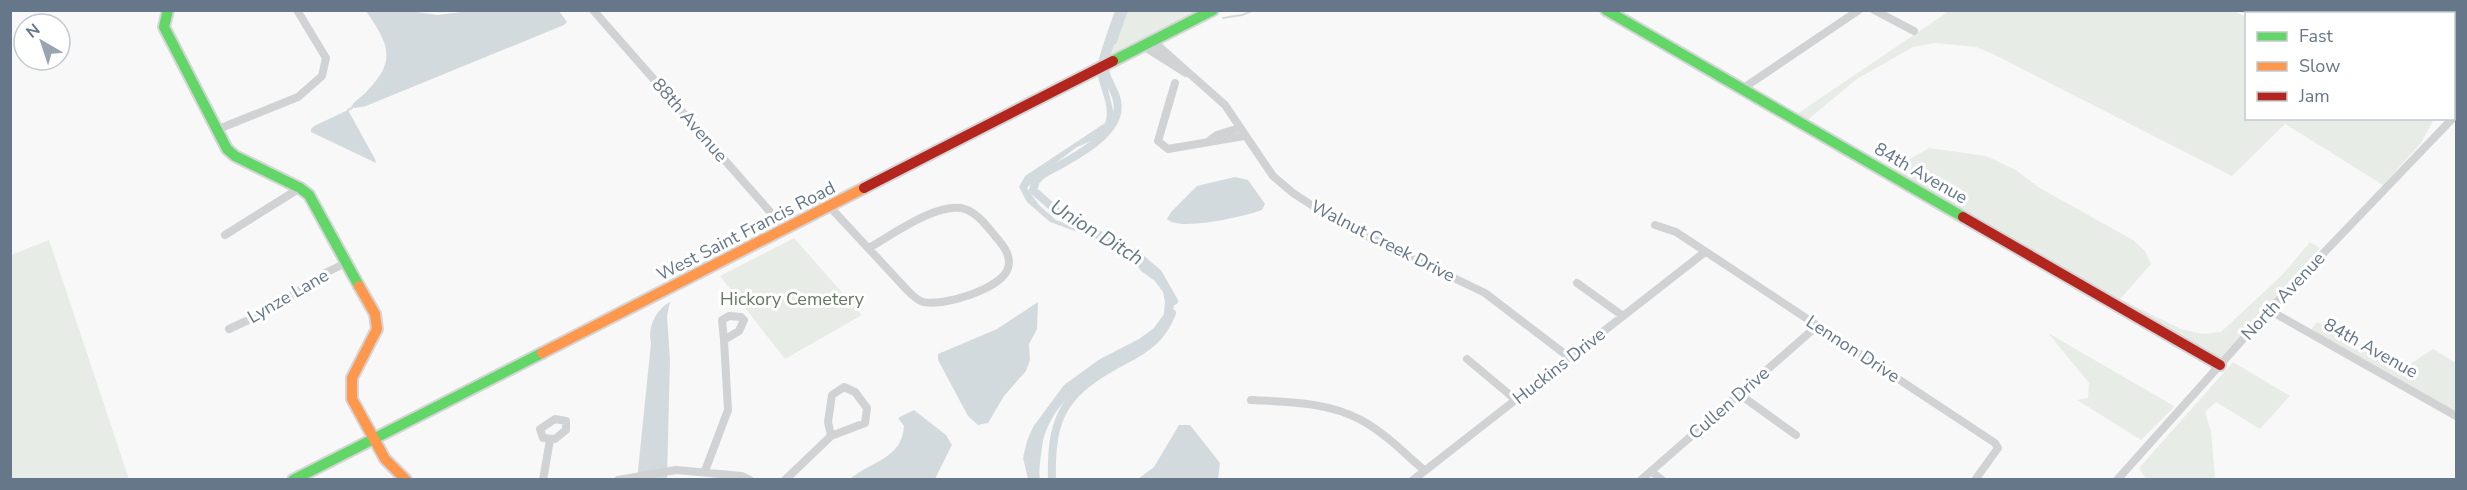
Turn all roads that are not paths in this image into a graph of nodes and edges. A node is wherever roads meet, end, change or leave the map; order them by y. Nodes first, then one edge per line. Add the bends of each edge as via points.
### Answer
1 (297, 10) edge
2 (593, 10) edge
3 (1213, 10) edge
4 (1606, 10) edge
5 (1859, 10) edge
6 (1874, 10) edge
7 (168, 11) edge
8 (1914, 31) dead end
9 (1149, 44) junction
10 (1175, 83) dead end
11 (1742, 89) junction
12 (2451, 120) edge
13 (216, 130) junction
14 (1242, 132) junction
15 (300, 188) junction
16 (830, 207) junction
17 (1655, 225) dead end
18 (786, 230) junction
19 (225, 235) dead end
20 (869, 248) junction
21 (1705, 252) junction
22 (346, 263) junction
23 (1577, 283) dead end
24 (2269, 310) junction
25 (1623, 316) junction
26 (1817, 326) junction
27 (229, 329) dead end
28 (724, 340) dead end
29 (1570, 358) junction
30 (1467, 359) dead end
31 (2220, 364) junction
32 (1739, 394) junction
33 (1251, 400) dead end
34 (1516, 400) junction
35 (2457, 416) edge
36 (1796, 435) dead end
37 (831, 436) junction
38 (373, 439) junction
39 (550, 440) dead end
40 (705, 471) junction
41 (1424, 471) junction
42 (1651, 471) junction
43 (293, 480) edge
44 (406, 480) edge
45 (543, 480) edge
46 (618, 480) edge
47 (750, 480) edge
48 (785, 480) edge
49 (1413, 480) edge
50 (1641, 480) edge
51 (1662, 480) edge
52 (1975, 480) edge
53 (2118, 480) edge

1 - 13 street via 326,57 322,76 298,98
2 - 18 street, 88th Avenue
3 - 9 street, West Saint Francis Road
4 - 11 street, 84th Avenue
5 - 11 street
6 - 8 street
7 - 13 street via 164,27
9 - 14 street, Walnut Creek Drive via 1225,105
9 - 16 street, West Saint Francis Road
10 - 14 street via 1158,141 1168,149 1218,142
11 - 31 street, 84th Avenue
12 - 24 street, North Avenue
13 - 15 street via 231,153
14 - 29 street, Walnut Creek Drive via 1273,176 1312,208 1475,288
15 - 19 street
15 - 22 street via 309,195
16 - 18 street, West Saint Francis Road
16 - 20 street
17 - 21 street, Lennon Drive via 1676,232
18 - 38 street, West Saint Francis Road
20 - 20 street via 916,298 931,303 954,300 987,287 1002,277 1009,265 1003,244 975,215 959,207 939,211
21 - 25 street, Huckins Drive
21 - 26 street, Lennon Drive
22 - 27 street, Lynze Lane via 270,310
22 - 38 street via 377,319 375,337 355,371 351,387 354,404
23 - 25 street
24 - 31 street, North Avenue
24 - 35 street, 84th Avenue
25 - 29 street, Huckins Drive
26 - 32 street, Cullen Drive
26 - 52 street, Lennon Drive via 1995,443 1998,448
28 - 40 street via 728,410
29 - 34 street, Huckins Drive
30 - 34 street
31 - 53 street, North Avenue
32 - 36 street
32 - 42 street, Cullen Drive
33 - 41 street via 1341,411 1374,428
34 - 41 street, Huckins Drive
37 - 37 street via 865,423 867,408 855,392 844,387 832,395 828,422
37 - 48 street
38 - 43 street, West Saint Francis Road
38 - 44 street via 385,459
39 - 45 street
40 - 46 street via 676,470
40 - 47 street
41 - 49 street, Huckins Drive
42 - 50 street, Cullen Drive
42 - 51 street

